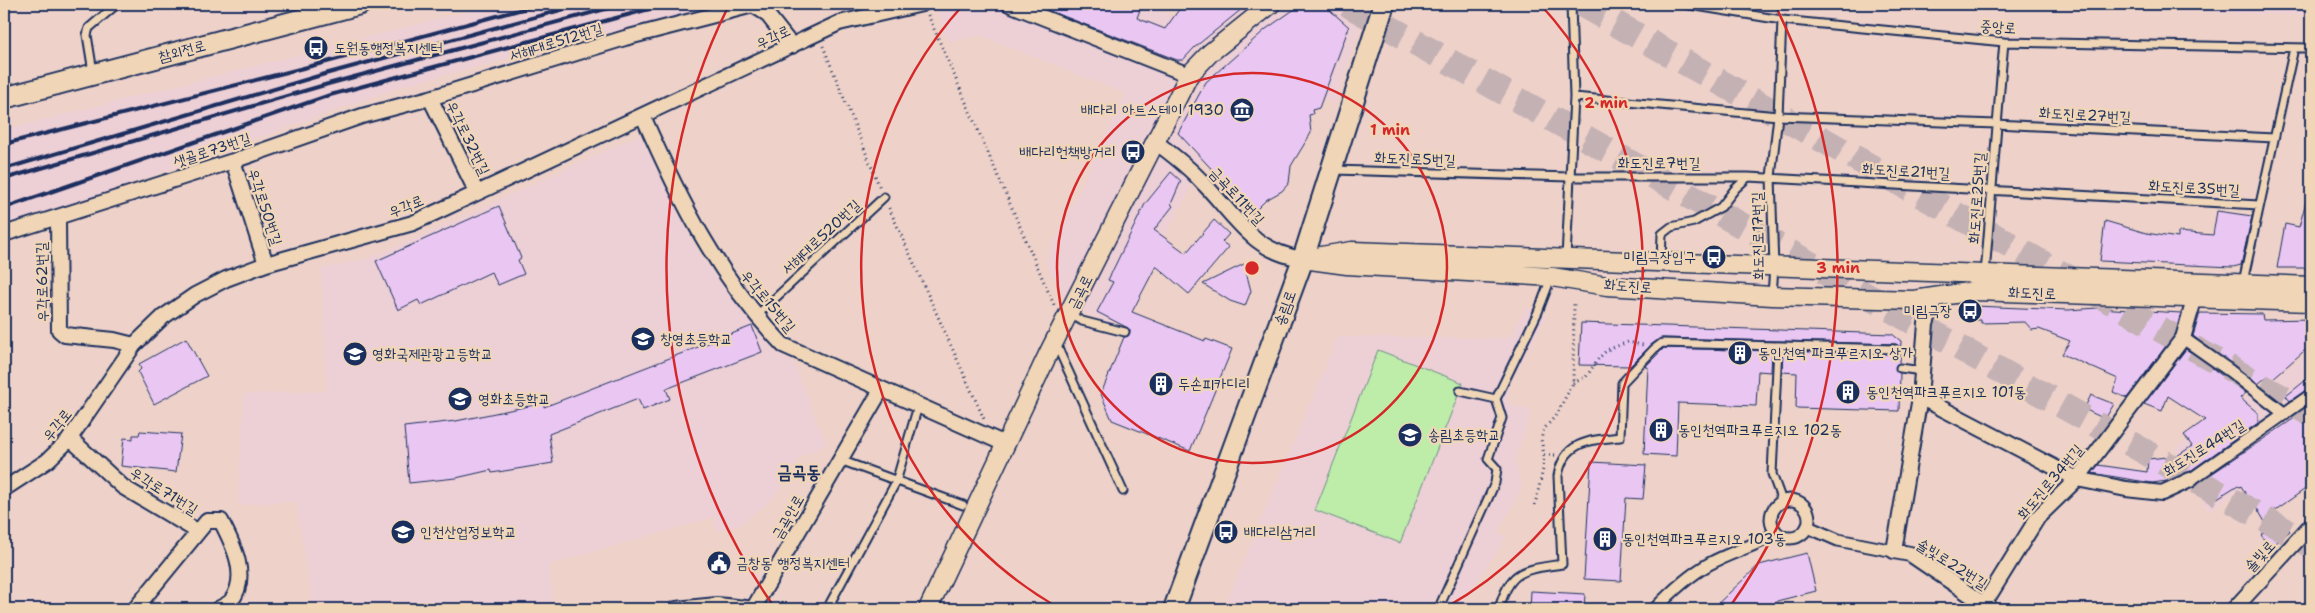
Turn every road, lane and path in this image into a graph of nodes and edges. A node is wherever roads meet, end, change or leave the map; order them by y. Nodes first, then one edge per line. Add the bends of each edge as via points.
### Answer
1 (117, 4) edge
2 (360, 4) edge
3 (1009, 4) edge
4 (1271, 4) edge
5 (1384, 4) edge
6 (1571, 4) edge
7 (1684, 4) edge
8 (925, 9) edge
9 (1782, 20) junction
10 (2004, 42) junction
11 (822, 44) dead end
12 (792, 46) junction
13 (2294, 48) junction
14 (2311, 48) edge
15 (94, 75) junction
16 (1189, 75) junction
17 (1574, 97) junction
18 (4, 98) edge
19 (430, 98) junction
20 (643, 116) junction
21 (1778, 116) junction
22 (1996, 124) junction
23 (2274, 138) junction
24 (1154, 140) junction
25 (233, 161) junction
26 (1332, 170) junction
27 (1496, 175) joint
28 (1570, 177) junction
29 (1748, 177) junction
30 (1772, 177) junction
31 (1819, 180) joint
32 (1991, 190) junction
33 (477, 193) junction
34 (884, 197) junction
35 (2126, 198) joint
36 (2259, 205) junction
37 (58, 217) junction
38 (4, 234) edge
39 (1303, 259) junction
40 (1566, 259) junction
41 (1661, 262) junction
42 (266, 264) junction
43 (1774, 266) junction
44 (1985, 274) junction
45 (1552, 277) junction
46 (2311, 286) edge
47 (2197, 290) junction
48 (2242, 291) junction
49 (1772, 296) junction
50 (1935, 297) junction
51 (1574, 301) dead end
52 (2311, 302) edge
53 (1063, 312) junction
54 (756, 317) junction
55 (1126, 332) dead end
56 (2183, 338) junction
57 (1055, 342) junction
58 (134, 345) junction
59 (1778, 346) junction
60 (1654, 349) junction
61 (1895, 349) dead end
62 (1900, 368) dead end
63 (1922, 371) junction
64 (1573, 383) junction
65 (881, 390) junction
66 (1460, 391) dead end
67 (2311, 395) edge
68 (1920, 396) junction
69 (1496, 398) junction
70 (918, 406) junction
71 (2285, 414) junction
72 (987, 425) dead end
73 (68, 441) junction
74 (1005, 444) junction
75 (840, 460) junction
76 (2077, 479) junction
77 (2190, 480) joint
78 (896, 482) junction
79 (4, 489) edge
80 (1123, 491) dead end
81 (1782, 501) junction
82 (963, 505) dead end
83 (1535, 505) dead end
84 (2311, 525) edge
85 (1808, 527) junction
86 (197, 531) junction
87 (1777, 533) junction
88 (1894, 551) junction
89 (1441, 603) dead end
90 (1985, 607) edge
91 (135, 609) edge
92 (218, 609) edge
93 (676, 609) edge
94 (754, 609) edge
95 (828, 609) edge
96 (928, 609) edge
97 (1174, 609) edge
98 (1499, 609) edge
99 (1655, 609) edge
100 (2234, 609) edge

1 - 15 lane via 89,28 86,35
2 - 15 main road, 참외전로
3 - 16 street
4 - 16 street, 금곡로 via 1210,53
5 - 26 main road, 송림로
6 - 17 lane
7 - 9 lane, 중앙로
8 - 12 street, 우각로 via 873,14 839,23
8 - 53 path
9 - 10 lane, 중앙로
9 - 21 lane, 화도진로17번길
10 - 13 lane, 중앙로
10 - 22 lane, 화도진로25번길
11 - 34 path
12 - 19 street, 서해대로512번길 via 766,13 753,5 625,38
12 - 20 street, 우각로
13 - 14 lane, 중앙로
13 - 23 lane, 화도진로35번길
15 - 18 main road, 참외전로
16 - 24 street, 금곡로
17 - 21 lane
17 - 28 lane
19 - 25 street, 샛골로73번길 via 362,116
19 - 33 street, 우각로32번길
20 - 33 street, 우각로
20 - 54 street, 우각로15번길 via 687,212 725,275
21 - 22 lane
21 - 30 lane, 화도진로17번길
22 - 23 lane, 화도진로27번길
22 - 32 lane, 화도진로25번길
23 - 36 lane, 화도진로35번길
24 - 39 street, 금곡로11번길 via 1182,161 1243,230 1264,247
24 - 53 street, 금곡로
25 - 37 street, 샛골로73번길
25 - 42 street, 우각로50번길
26 - 27 lane, 화도진로5번길
26 - 39 main road, 송림로
27 - 28 lane, 화도진로7번길
28 - 29 lane, 화도진로7번길
28 - 40 lane
29 - 30 lane
29 - 41 lane, 화도진로 via 1721,207 1694,222 1671,227 1662,234
30 - 31 lane, 화도진로17번길
30 - 43 lane, 화도진로17번길
31 - 32 lane, 화도진로21번길
32 - 35 lane, 화도진로21번길
32 - 44 lane, 화도진로25번길
33 - 42 street, 우각로 via 413,223
34 - 54 lane, 서해대로520번길
34 - 72 path
35 - 36 lane, 화도진로35번길
36 - 48 lane, 화도진로35번길
37 - 38 street, 샛골로73번길
37 - 58 street, 우각로62번길 via 59,330 66,335
39 - 40 street, 화도진로 via 1352,251
39 - 45 street, 화도진로 via 1347,265
39 - 97 main road, 송림로
40 - 41 street, 화도진로
41 - 43 street, 화도진로
42 - 58 street, 우각로 via 195,295 163,317
43 - 44 street, 화도진로
43 - 49 lane, 화도진로17번길
44 - 47 street, 화도진로
45 - 49 street, 화도진로 via 1607,286
45 - 69 lane
46 - 48 street, 화도진로
47 - 48 street, 화도진로
47 - 50 street, 화도진로 via 1975,291
47 - 56 street, 화도진로34번길
48 - 52 street, 화도진로
49 - 50 street, 화도진로 via 1914,300
50 - 63 street via 1926,324
51 - 64 path
53 - 55 lane via 1082,321
53 - 57 street, 금곡로
54 - 65 street, 우각로15번길 via 783,345
56 - 71 street
56 - 76 street, 화도진로34번길
57 - 74 street, 금곡로
57 - 80 lane
58 - 73 street, 우각로
59 - 60 lane via 1662,343
59 - 61 lane
59 - 81 lane via 1772,474
60 - 64 path via 1635,342 1618,344 1599,358 1586,377
60 - 98 lane via 1622,383 1620,437 1576,446 1560,467 1562,564 1523,570 1506,588
62 - 63 lane
63 - 68 street
64 - 83 path via 1544,429 1541,439 1543,469
65 - 70 street, 우각로15번길
65 - 75 street, 금곡안로
66 - 69 lane
67 - 71 street, 화도진로44번길
68 - 76 street, 화도진로44번길
68 - 88 street
69 - 89 lane via 1502,418 1488,459 1497,469 1495,483
70 - 74 street, 우각로15번길
70 - 78 lane
71 - 77 street, 화도진로44번길
73 - 79 street, 우각로 via 47,461
73 - 86 street, 우각로71번길 via 75,443 123,487
74 - 96 street, 금곡로
75 - 78 lane
75 - 94 street, 금곡안로
76 - 77 street, 화도진로44번길 via 2162,493
76 - 90 street, 화도진로34번길 via 2038,517
78 - 82 lane
78 - 95 lane
81 - 85 street via 1802,502 1809,513
81 - 87 street via 1771,516
84 - 100 street, 솔빛로
85 - 87 street via 1794,538
85 - 88 street via 1838,540
86 - 91 street
86 - 92 street via 207,521 221,521 232,544 241,578 231,602
87 - 99 street via 1709,564 1677,585
88 - 90 street, 솔빛로22번길 via 1910,554
93 - 94 street via 717,605

